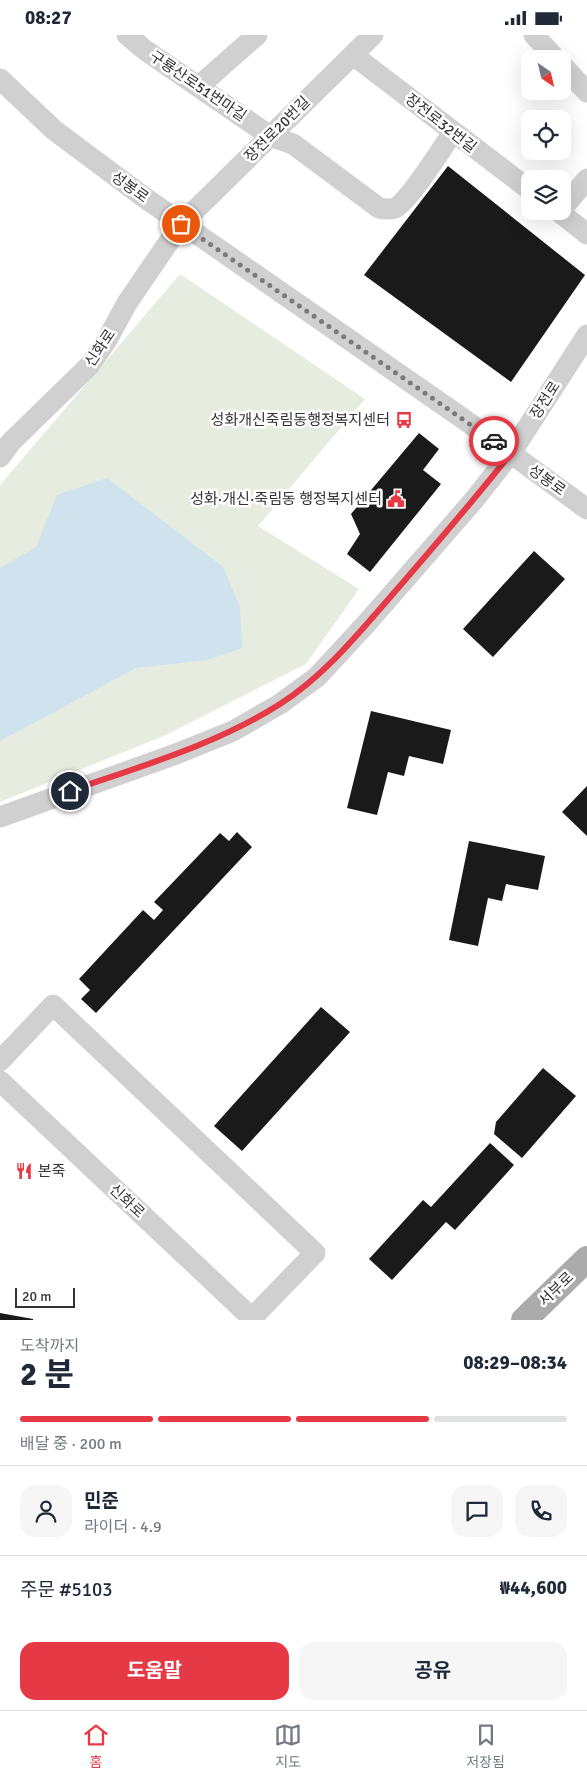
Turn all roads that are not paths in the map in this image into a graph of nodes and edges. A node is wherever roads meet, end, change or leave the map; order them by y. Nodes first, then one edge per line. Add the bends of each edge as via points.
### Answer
1 (127, 35) edge
2 (256, 35) edge
3 (373, 35) edge
4 (534, 35) edge
5 (548, 50) edge
6 (353, 55) junction
7 (571, 75) edge
8 (0, 79) edge
9 (199, 86) junction
10 (587, 92) edge
11 (453, 132) junction
12 (270, 136) junction
13 (587, 179) edge
14 (521, 184) edge
15 (571, 198) edge
16 (571, 220) edge
17 (181, 224) junction
18 (587, 233) edge
19 (587, 335) edge
20 (511, 453) junction
21 (0, 457) edge
22 (587, 509) edge
23 (0, 817) edge
24 (0, 1061) edge
25 (0, 1081) edge
26 (587, 1259) edge
27 (253, 1319) edge
28 (524, 1320) edge

1 - 9 street, 구룡산로51번마길
2 - 9 street
3 - 6 street, 장전로20번길
4 - 5 street
6 - 11 street, 장전로32번길
6 - 12 street, 장전로20번길
7 - 10 street
8 - 17 street, 성봉로 via 54,131
9 - 12 street, 구룡산로51번마길
11 - 12 street, 구룡산로51번마길 via 410,193 397,207 388,210 379,208 293,144
11 - 14 street, 장전로32번길
12 - 17 street, 장전로20번길
13 - 15 street
16 - 18 street
17 - 20 street, 성봉로
17 - 21 street, 신화로 via 89,366
19 - 20 street, 장전로
20 - 22 street, 성봉로
20 - 23 street, 장전로 via 366,624 317,677 280,704 233,731
24 - 27 street via 53,1005 315,1253
25 - 27 street, 신화로
26 - 28 main road, 서부로

